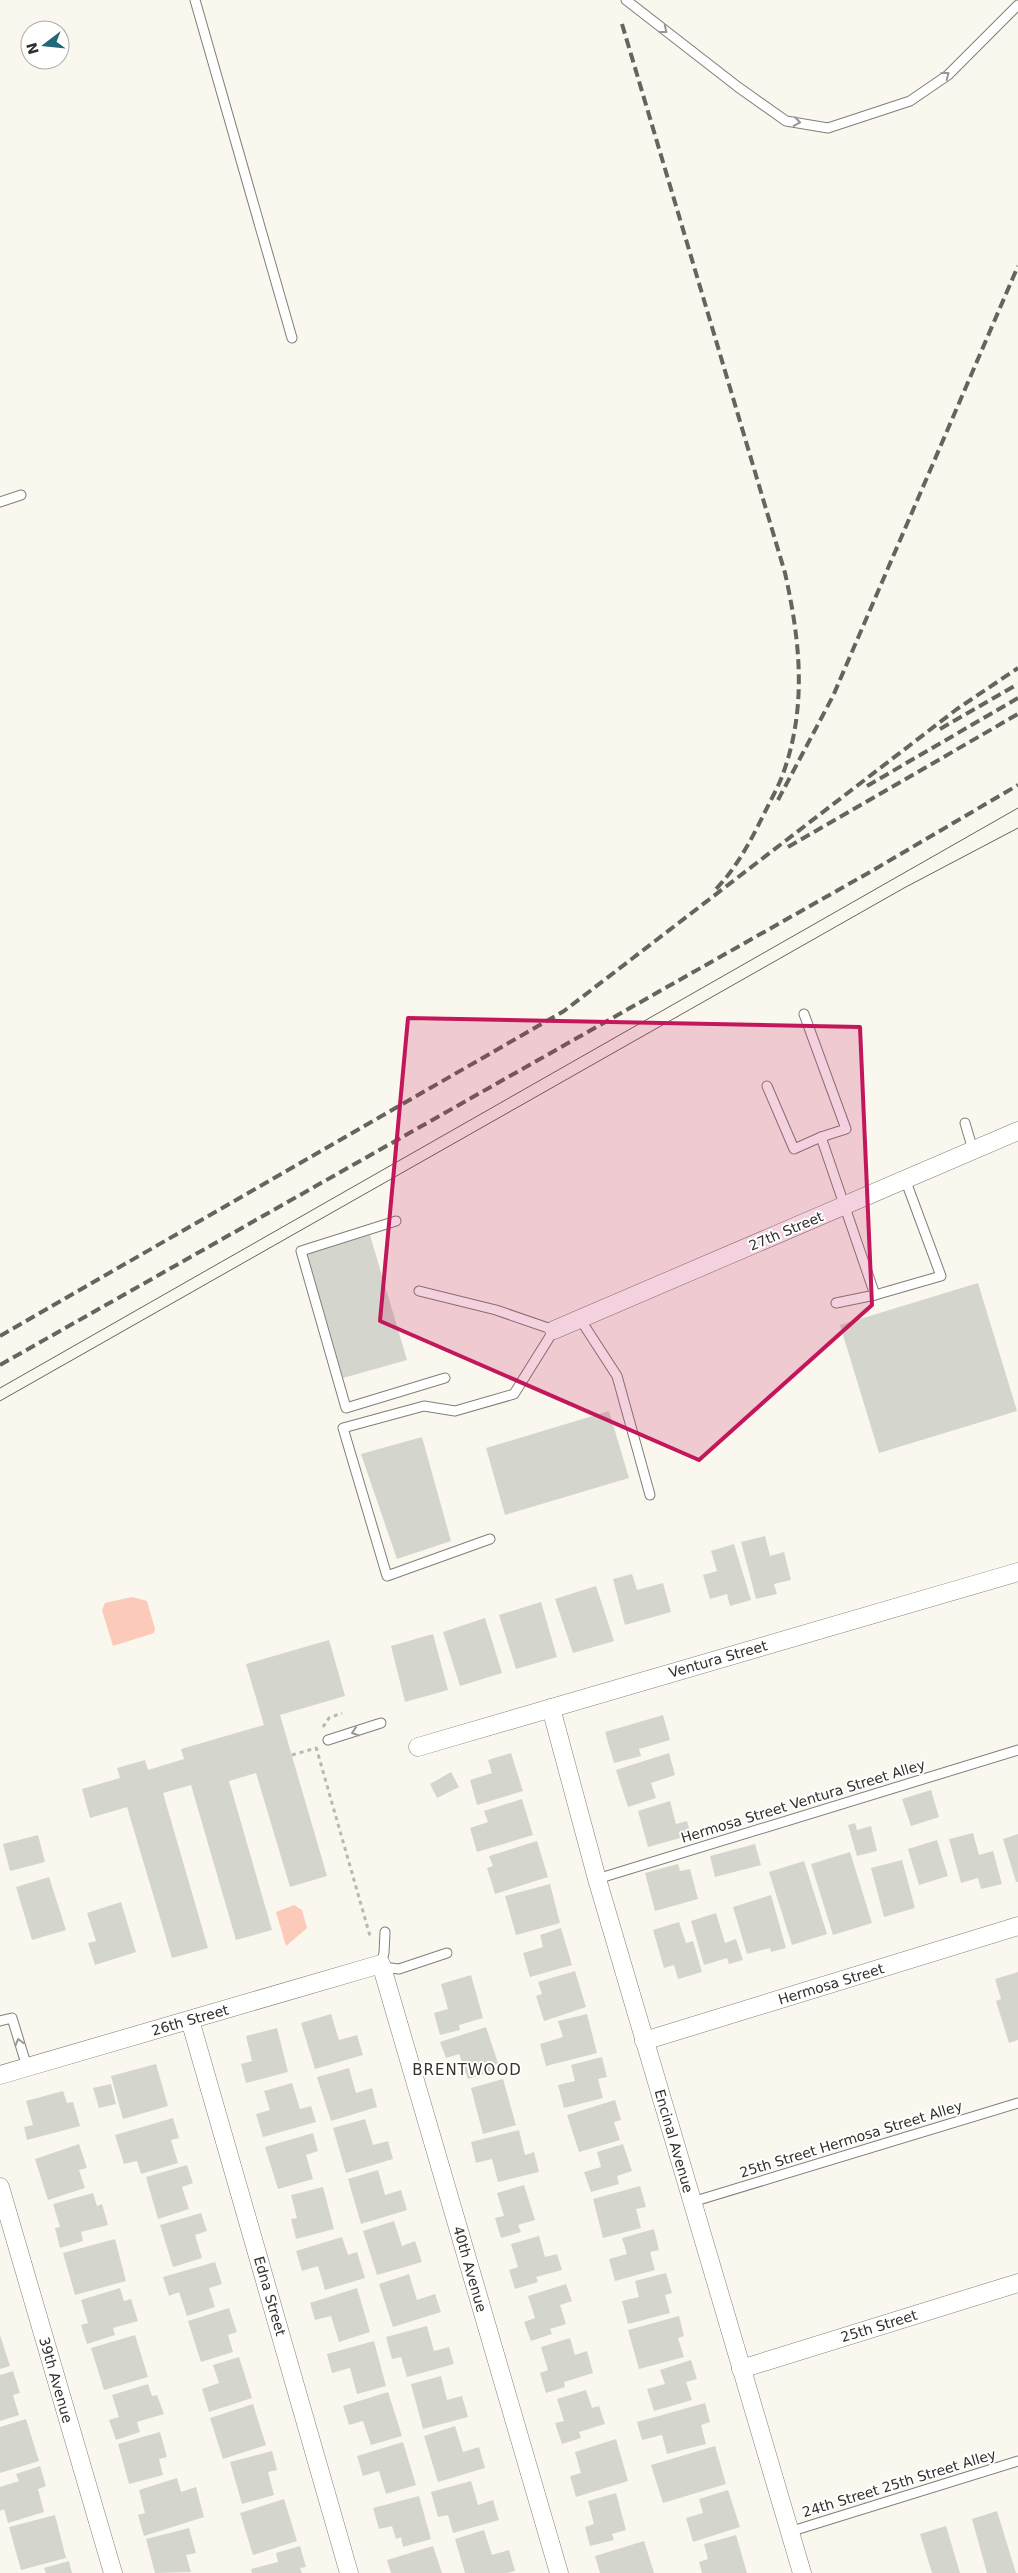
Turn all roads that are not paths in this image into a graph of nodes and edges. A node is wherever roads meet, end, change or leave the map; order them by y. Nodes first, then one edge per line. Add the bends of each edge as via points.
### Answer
1 (195, 0) edge
2 (626, 0) edge
3 (1018, 5) edge
4 (292, 338) dead end
5 (22, 494) dead end
6 (0, 502) edge
7 (804, 1014) dead end
8 (767, 1086) dead end
9 (965, 1123) dead end
10 (1018, 1131) edge
11 (821, 1137) junction
12 (974, 1150) junction
13 (905, 1179) junction
14 (846, 1205) junction
15 (396, 1221) dead end
16 (419, 1291) dead end
17 (875, 1295) junction
18 (836, 1304) dead end
19 (580, 1319) junction
20 (554, 1330) junction
21 (445, 1378) dead end
22 (650, 1495) dead end
23 (490, 1539) dead end
24 (1018, 1572) edge
25 (551, 1708) junction
26 (381, 1723) dead end
27 (328, 1740) dead end
28 (418, 1747) dead end
29 (1018, 1750) edge
30 (597, 1879) junction
31 (1018, 1926) edge
32 (385, 1932) dead end
33 (446, 1953) dead end
34 (381, 1966) junction
35 (190, 2020) junction
36 (0, 2021) edge
37 (644, 2041) junction
38 (27, 2067) junction
39 (0, 2075) edge
40 (1018, 2103) edge
41 (0, 2187) edge
42 (692, 2202) junction
43 (1018, 2283) edge
44 (740, 2368) junction
45 (1018, 2461) edge
46 (788, 2532) junction
47 (113, 2573) edge
48 (349, 2573) edge
49 (559, 2573) edge
50 (802, 2573) edge

1 - 4 lane
2 -> 3 lane via 786,121 828,128 910,101 948,75
5 - 6 lane
7 - 11 lane via 846,1129
8 - 11 lane via 794,1149
9 - 12 lane
10 - 12 street, 27th Street
11 - 14 lane
12 - 13 street, 27th Street
13 - 14 street, 27th Street
13 - 17 lane via 941,1276
14 - 17 lane
14 - 19 street, 27th Street
15 - 21 lane via 301,1251 346,1408
16 - 20 lane via 496,1310
17 - 18 lane
19 - 20 street, 27th Street
19 - 22 lane via 617,1376
20 - 23 lane via 514,1394 455,1411 424,1406 343,1428 387,1576
24 - 25 street, Ventura Street
25 - 28 street, Ventura Street
25 - 30 street, Encinal Avenue
26 -> 27 lane
29 - 30 lane, Hermosa Street Ventura Street Alley
30 - 37 street, Encinal Avenue
31 - 37 street, Hermosa Street
32 - 34 lane
33 - 34 lane via 399,1969
34 - 35 street, 26th Street
34 - 49 street, 40th Avenue
35 - 38 street, 26th Street
35 - 48 street, Edna Street
38 -> 36 lane via 12,2018
37 - 42 street, Encinal Avenue
38 - 39 street, 26th Street
40 - 42 lane, 25th Street Hermosa Street Alley
41 - 47 street, 39th Avenue
42 - 44 street, Encinal Avenue
43 - 44 street, 25th Street
44 - 46 street, Encinal Avenue
45 - 46 lane, 24th Street 25th Street Alley
46 - 50 street, Encinal Avenue

